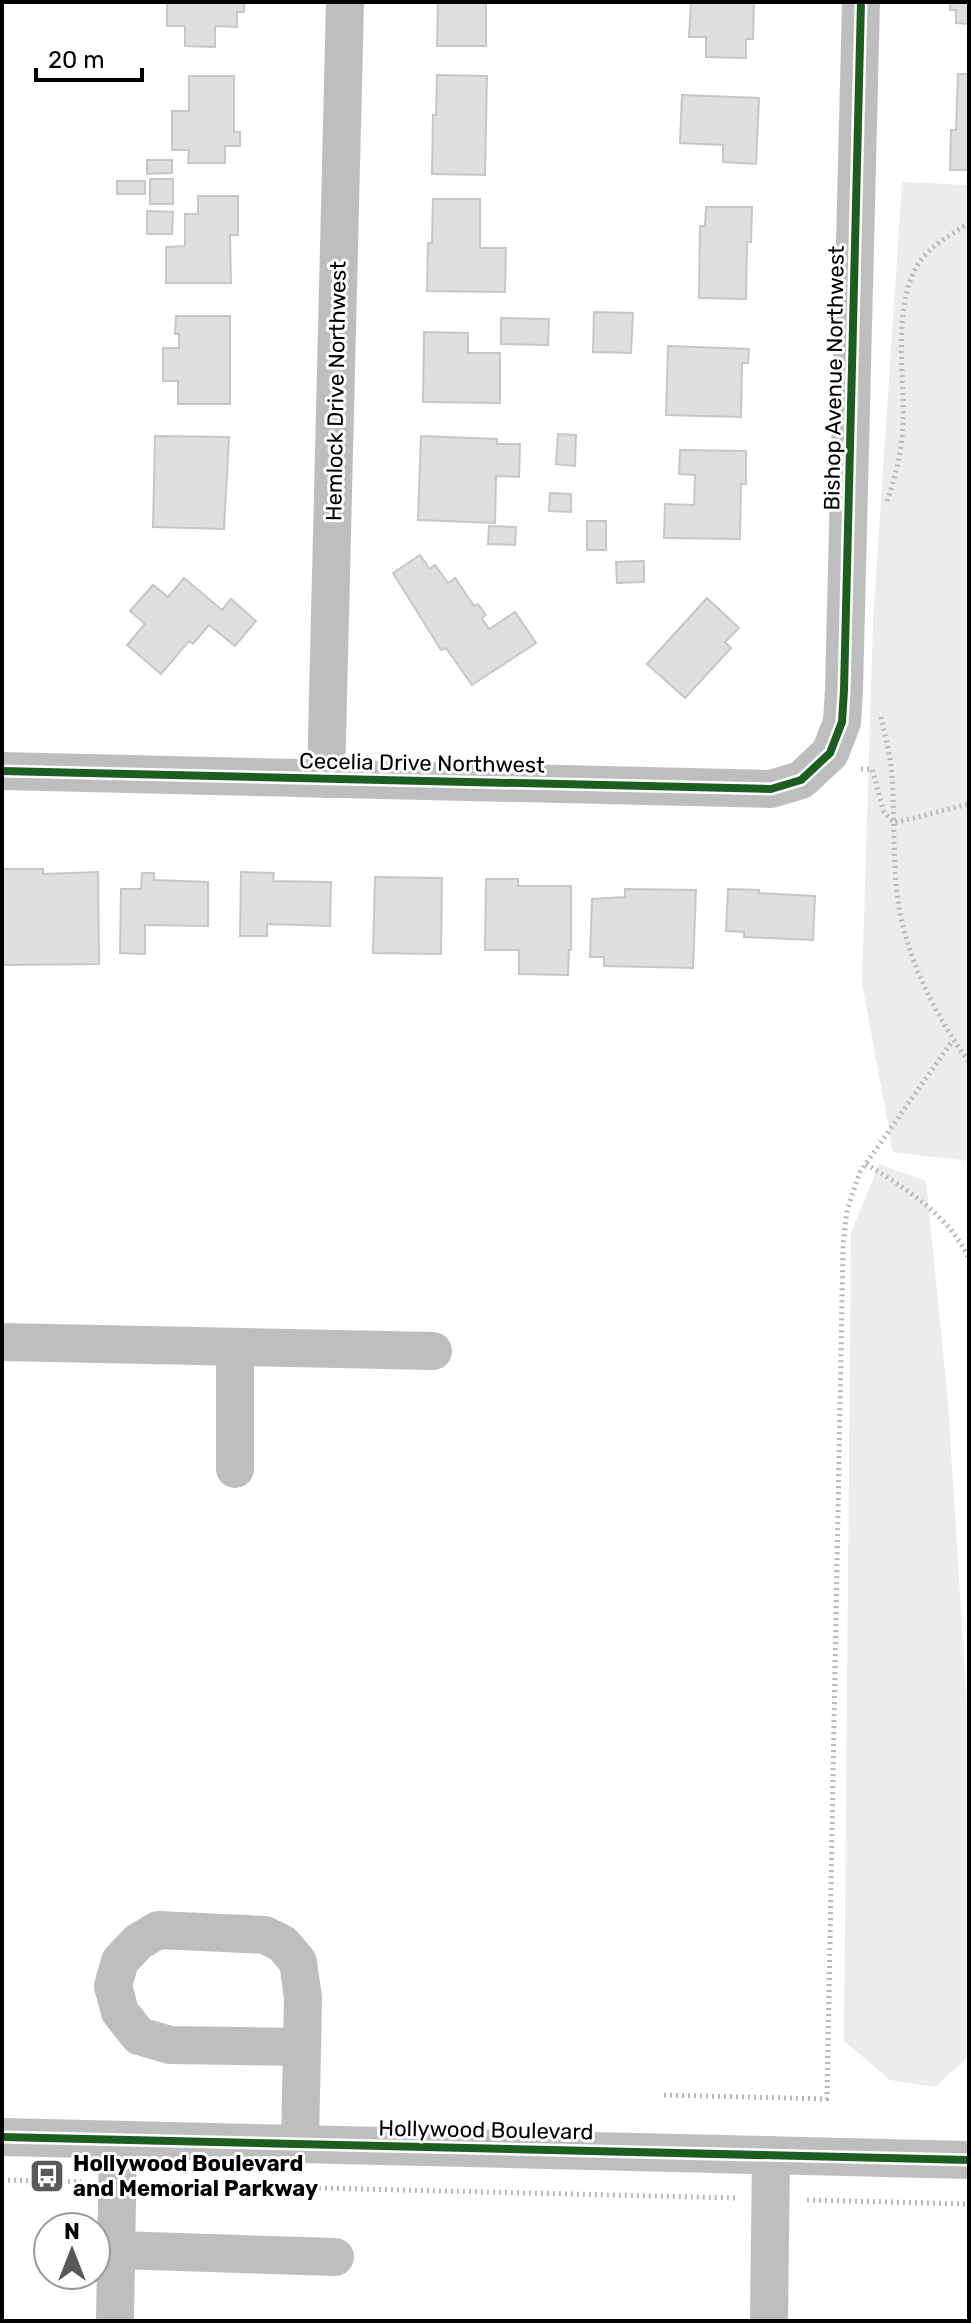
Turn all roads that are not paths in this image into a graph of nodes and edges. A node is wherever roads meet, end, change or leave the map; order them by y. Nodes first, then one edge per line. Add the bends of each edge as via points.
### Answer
1 (345, 2) edge
2 (861, 2) edge
3 (830, 753) joint
4 (2, 771) edge
5 (326, 779) junction
6 (2, 1342) edge
7 (235, 1348) junction
8 (433, 1351) dead end
9 (235, 1469) dead end
10 (302, 2047) junction
11 (2, 2137) edge
12 (118, 2140) junction
13 (300, 2144) junction
14 (771, 2155) junction
15 (969, 2160) edge
16 (117, 2250) junction
17 (335, 2257) dead end
18 (115, 2321) edge
19 (769, 2321) edge

1 - 5 street, Hemlock Drive Northwest
2 - 3 street, Bishop Avenue Northwest via 844,690 842,722
3 - 5 street, Cecelia Drive Northwest via 801,780 771,789
4 - 5 street, Cecelia Drive Northwest
6 - 7 street
7 - 8 street
7 - 9 street
10 - 10 street via 298,1962 283,1944 265,1935 158,1930 120,1961 113,1986 120,2012 139,2036 170,2045
10 - 13 street
11 - 12 street, Hollywood Boulevard
12 - 13 street, Hollywood Boulevard
12 - 16 street
13 - 14 street, Hollywood Boulevard
14 - 15 street, Hollywood Boulevard
14 - 19 street
16 - 17 street
16 - 18 street

